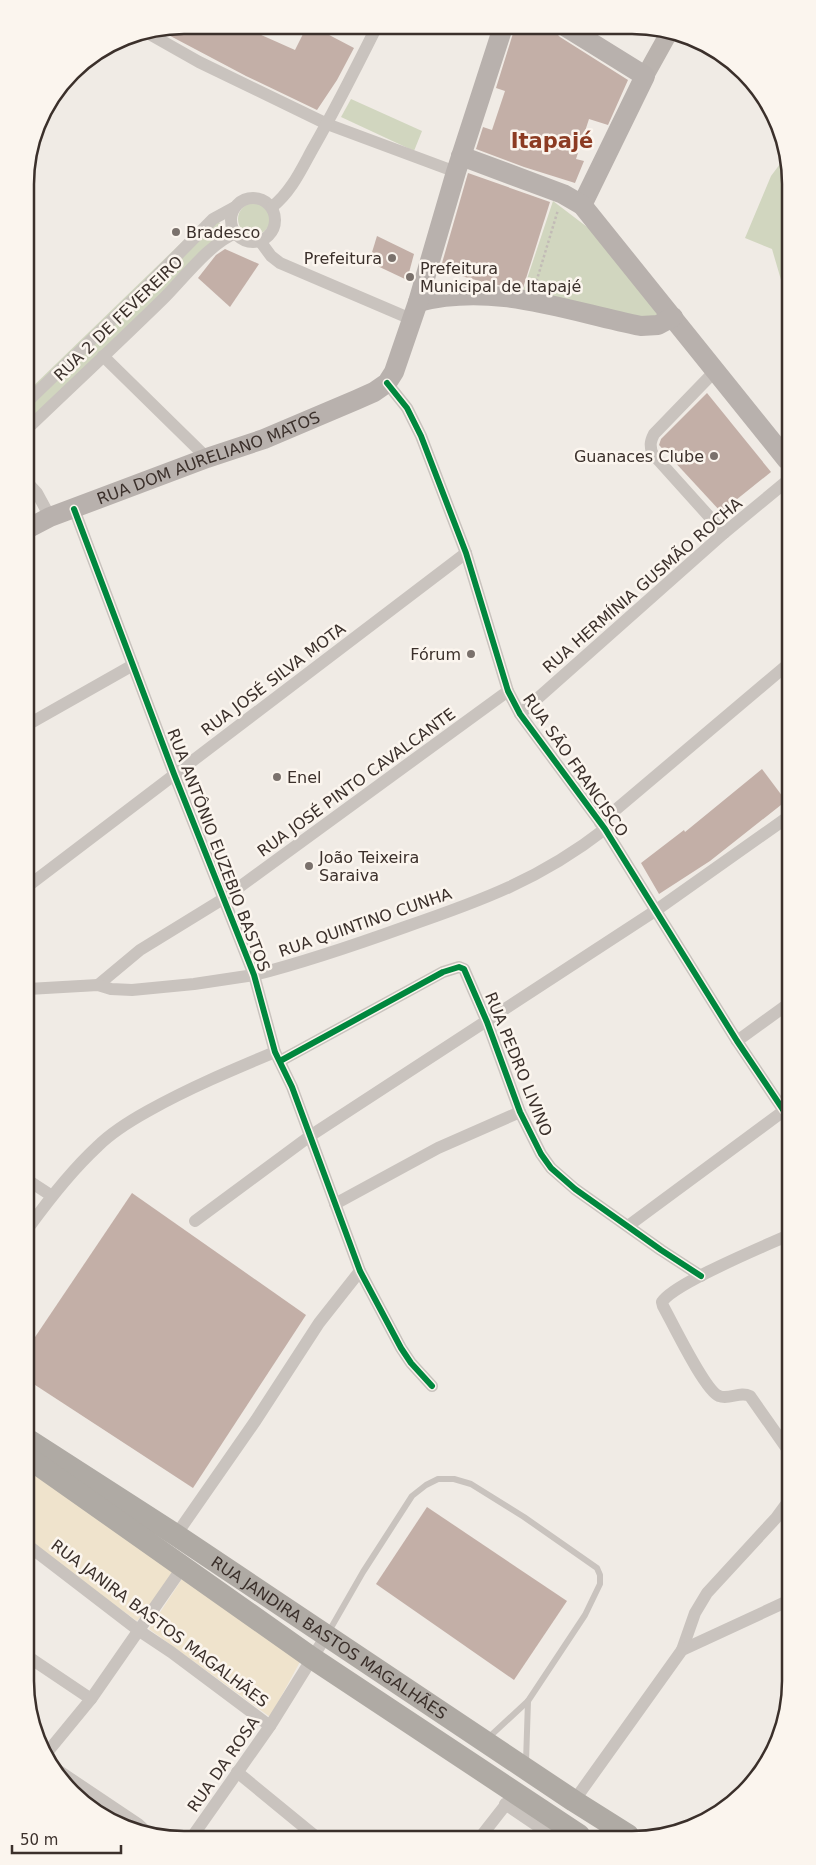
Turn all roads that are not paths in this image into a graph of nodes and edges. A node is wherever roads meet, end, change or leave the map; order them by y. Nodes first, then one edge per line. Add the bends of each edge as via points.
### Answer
1 (373, 34) edge
2 (501, 34) edge
3 (577, 34) edge
4 (155, 37) edge
5 (666, 38) edge
6 (645, 76) junction
7 (327, 124) junction
8 (458, 164) junction
9 (582, 205) junction
10 (235, 207) junction
11 (272, 207) junction
12 (236, 233) junction
13 (260, 241) junction
14 (415, 311) junction
15 (673, 317) junction
16 (103, 356) junction
17 (715, 372) junction
18 (387, 383) junction
19 (34, 396) edge
20 (34, 422) edge
21 (782, 454) edge
22 (207, 458) junction
23 (782, 485) edge
24 (34, 491) edge
25 (74, 509) junction
26 (50, 517) junction
27 (34, 525) edge
28 (724, 533) junction
29 (466, 553) junction
30 (133, 665) junction
31 (782, 669) edge
32 (508, 691) junction
33 (520, 714) junction
34 (34, 722) edge
35 (174, 774) junction
36 (782, 822) edge
37 (602, 826) junction
38 (34, 881) edge
39 (223, 899) junction
40 (655, 911) junction
41 (254, 975) junction
42 (98, 986) junction
43 (34, 989) edge
44 (782, 1008) edge
45 (487, 1022) junction
46 (738, 1041) junction
47 (278, 1056) junction
48 (782, 1103) edge
49 (520, 1112) junction
50 (782, 1112) edge
51 (310, 1136) junction
52 (34, 1184) edge
53 (52, 1196) junction
54 (335, 1204) junction
55 (34, 1220) edge
56 (194, 1221) dead end
57 (628, 1226) junction
58 (782, 1238) edge
59 (360, 1271) junction
60 (701, 1276) junction
61 (432, 1386) dead end
62 (782, 1442) edge
63 (34, 1444) edge
64 (34, 1462) edge
65 (782, 1510) edge
66 (176, 1535) junction
67 (34, 1549) edge
68 (182, 1568) junction
69 (782, 1604) edge
70 (138, 1630) junction
71 (326, 1636) junction
72 (682, 1650) junction
73 (312, 1658) junction
74 (34, 1661) edge
75 (91, 1699) junction
76 (528, 1701) junction
77 (270, 1726) junction
78 (484, 1741) junction
79 (447, 1747) junction
80 (50, 1749) edge
81 (526, 1769) junction
82 (237, 1772) junction
83 (70, 1778) edge
84 (510, 1799) junction
85 (574, 1801) junction
86 (137, 1824) edge
87 (196, 1831) edge
88 (308, 1831) edge
89 (485, 1831) edge
90 (546, 1831) edge
91 (570, 1831) edge
92 (622, 1831) edge

1 - 7 street
2 - 8 main road
3 - 6 main road
4 - 7 street
5 - 6 main road
6 - 9 main road
7 - 8 street
7 - 11 street via 294,182
8 - 9 main road via 563,194
8 - 14 main road
9 - 15 main road
10 - 11 street via 254,197 261,198
10 - 12 street via 231,220
10 - 19 street, RUA 2 DE FEVEREIRO via 213,219
11 - 13 street via 274,228
12 - 13 street via 247,241
12 - 16 street, RUA 2 DE FEVEREIRO via 214,246
13 - 14 street via 280,263
14 - 15 main road via 459,294 532,300 641,326 658,325
14 - 18 main road via 394,372
15 - 17 main road
16 - 20 street, RUA 2 DE FEVEREIRO
16 - 22 street
17 - 21 main road
17 - 28 street via 654,434 650,446 652,453
18 - 22 main road, RUA DOM AURELIANO MATOS via 374,392 264,439
18 - 29 street, RUA SÃO FRANCISCO via 407,408 421,436
22 - 25 main road, RUA DOM AURELIANO MATOS
23 - 28 street, RUA HERMÍNIA GUSMÃO ROCHA
24 - 26 street
25 - 26 main road, RUA DOM AURELIANO MATOS
25 - 30 street, RUA ANTÔNIO EUZEBIO BASTOS
26 - 27 main road, RUA DOM AURELIANO MATOS
28 - 33 street, RUA HERMÍNIA GUSMÃO ROCHA
29 - 32 street, RUA SÃO FRANCISCO
29 - 35 street, RUA JOSÉ SILVA MOTA
30 - 34 street
30 - 35 street, RUA ANTÔNIO EUZEBIO BASTOS
31 - 37 street, RUA QUINTINO CUNHA
32 - 33 street, RUA SÃO FRANCISCO
32 - 39 street, RUA JOSÉ PINTO CAVALCANTE
33 - 37 street, RUA SÃO FRANCISCO
35 - 38 street, RUA JOSÉ SILVA MOTA
35 - 39 street, RUA ANTÔNIO EUZEBIO BASTOS
36 - 40 street
37 - 40 street, RUA SÃO FRANCISCO
37 - 41 street, RUA QUINTINO CUNHA via 576,852 489,897 330,954
39 - 41 street, RUA ANTÔNIO EUZEBIO BASTOS
39 - 42 street, RUA JOSÉ PINTO CAVALCANTE via 140,950
40 - 45 street
40 - 46 street, RUA SÃO FRANCISCO
41 - 42 street, RUA QUINTINO CUNHA via 132,990
41 - 47 street, RUA ANTÔNIO EUZEBIO BASTOS
42 - 43 street, RUA QUINTINO CUNHA
44 - 46 street
45 - 47 street, RUA PEDRO LIVINO via 468,975 459,967 443,972
45 - 49 street, RUA PEDRO LIVINO
45 - 51 street
46 - 48 street, RUA SÃO FRANCISCO
47 - 51 street, RUA ANTÔNIO EUZEBIO BASTOS
47 - 53 street via 207,1081 123,1125 98,1145
49 - 54 street via 438,1148
49 - 57 street, RUA PEDRO LIVINO via 551,1168
50 - 57 street
51 - 54 street, RUA ANTÔNIO EUZEBIO BASTOS
51 - 56 street
52 - 53 street
53 - 55 street
54 - 59 street, RUA ANTÔNIO EUZEBIO BASTOS
57 - 60 street, RUA PEDRO LIVINO
58 - 60 street
59 - 61 street, RUA ANTÔNIO EUZEBIO BASTOS via 401,1348
59 - 66 street via 319,1323
60 - 62 street via 669,1294 662,1302 663,1306 714,1394 722,1397 750,1396
63 - 66 highway, RUA JANDIRA BASTOS MAGALHÃES
64 - 68 highway, RUA JANDIRA BASTOS MAGALHÃES
65 - 72 street via 707,1593 695,1613
66 - 71 highway, RUA JANDIRA BASTOS MAGALHÃES
67 - 70 street, RUA JANIRA BASTOS MAGALHÃES
68 - 70 street
68 - 73 highway, RUA JANDIRA BASTOS MAGALHÃES
69 - 72 street
70 - 75 street
70 - 77 street, RUA JANIRA BASTOS MAGALHÃES
71 - 73 street, RUA DA ROSA
71 - 76 lane via 412,1496 438,1479 471,1484 597,1568 600,1576 598,1590 585,1614
71 - 78 highway, RUA JANDIRA BASTOS MAGALHÃES
72 - 85 street
73 - 77 street, RUA DA ROSA
73 - 79 highway, RUA JANDIRA BASTOS MAGALHÃES
74 - 75 street
75 - 80 street
76 - 78 lane
76 - 81 lane
77 - 82 street, RUA DA ROSA
78 - 79 highway
78 - 81 highway, RUA JANDIRA BASTOS MAGALHÃES
79 - 84 highway, RUA JANDIRA BASTOS MAGALHÃES
81 - 85 highway, RUA JANDIRA BASTOS MAGALHÃES
82 - 87 street, RUA DA ROSA
82 - 88 street
83 - 86 street
84 - 89 street
84 - 90 street
84 - 91 highway, RUA JANDIRA BASTOS MAGALHÃES
85 - 92 highway, RUA JANDIRA BASTOS MAGALHÃES

